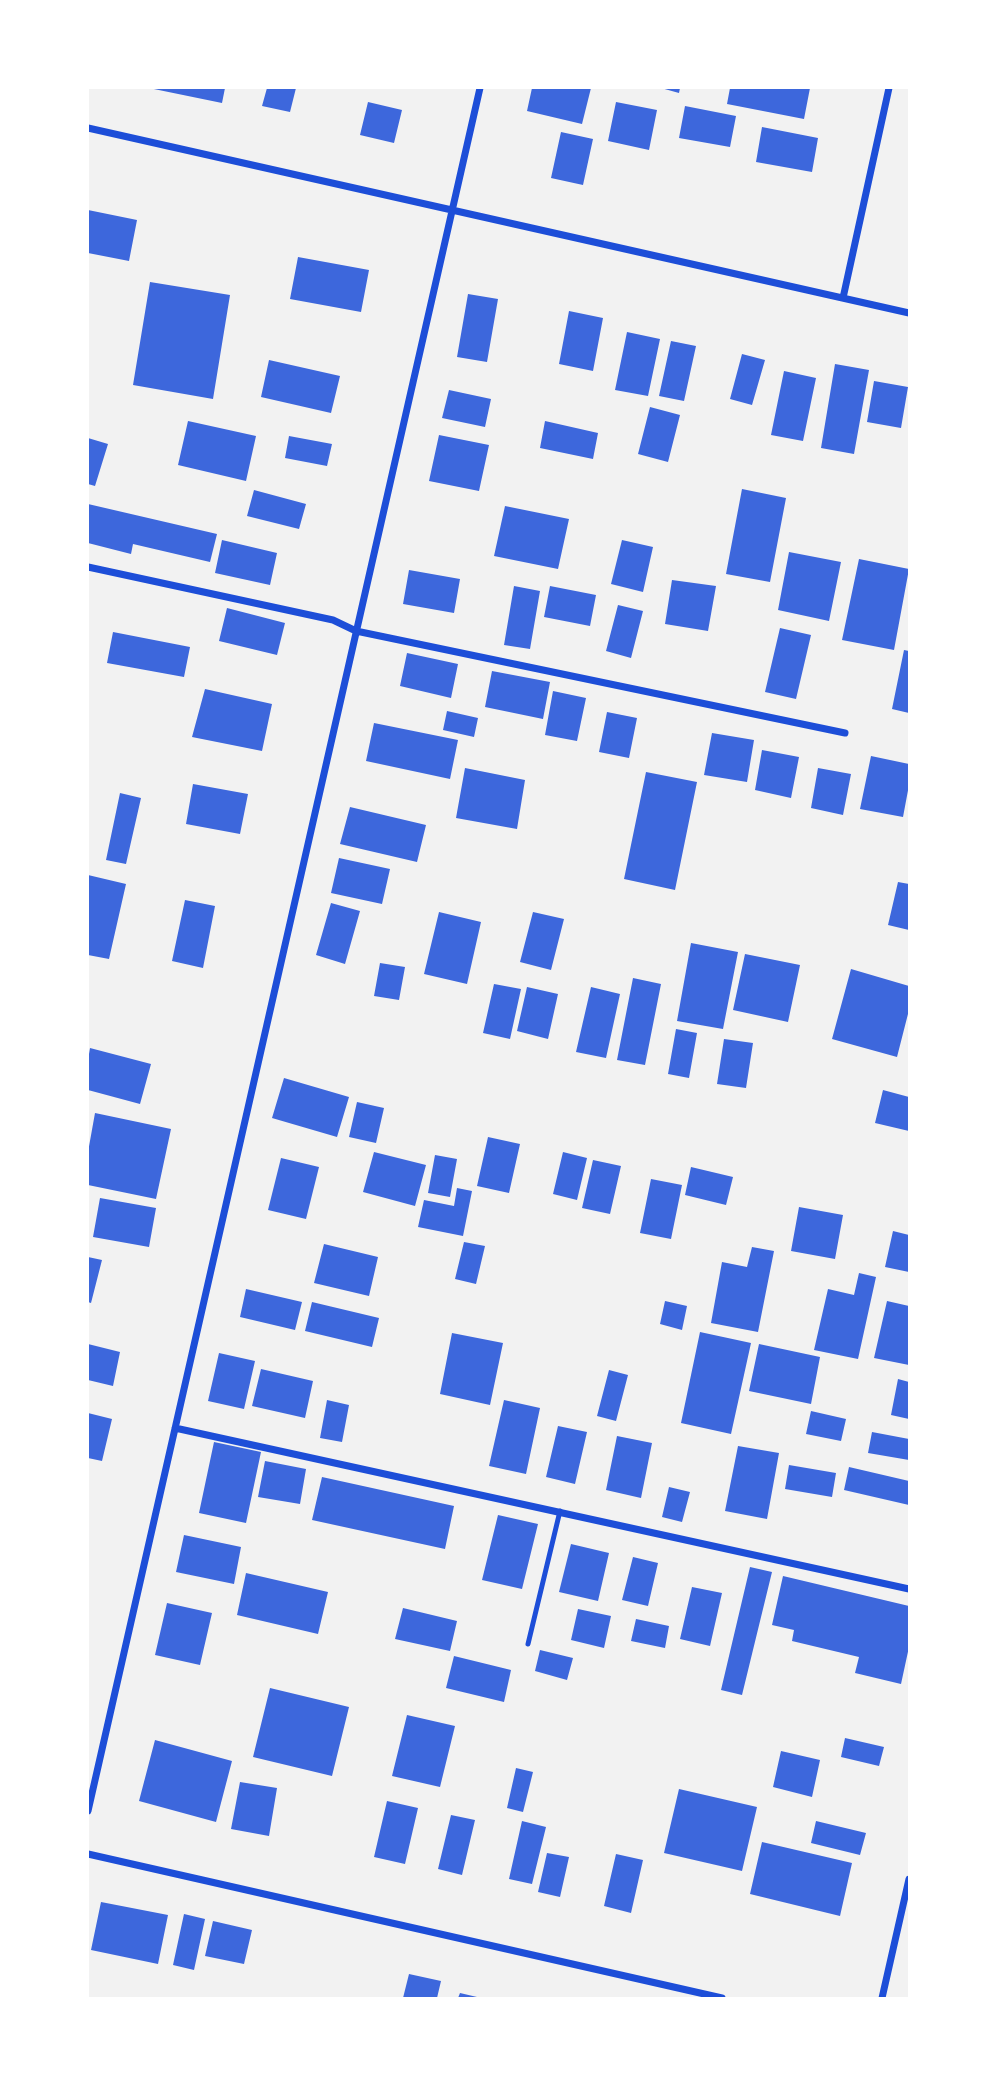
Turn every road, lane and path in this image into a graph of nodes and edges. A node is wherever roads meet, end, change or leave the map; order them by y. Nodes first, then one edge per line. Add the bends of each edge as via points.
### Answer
1 (480, 88) edge
2 (889, 88) edge
3 (88, 128) edge
4 (452, 210) junction
5 (843, 298) junction
6 (909, 313) edge
7 (88, 567) edge
8 (356, 631) junction
9 (845, 733) dead end
10 (175, 1428) junction
11 (560, 1511) junction
12 (909, 1589) edge
13 (528, 1644) dead end
14 (88, 1811) edge
15 (88, 1854) edge
16 (909, 1879) edge
17 (722, 1998) edge
18 (882, 1998) edge

1 - 4 street
2 - 5 street
3 - 4 street
4 - 5 street
4 - 8 street
5 - 6 street
7 - 8 street via 333,620
8 - 9 street
8 - 10 street
10 - 11 street
10 - 14 street
11 - 12 street
11 - 13 lane
15 - 17 street
16 - 18 street

